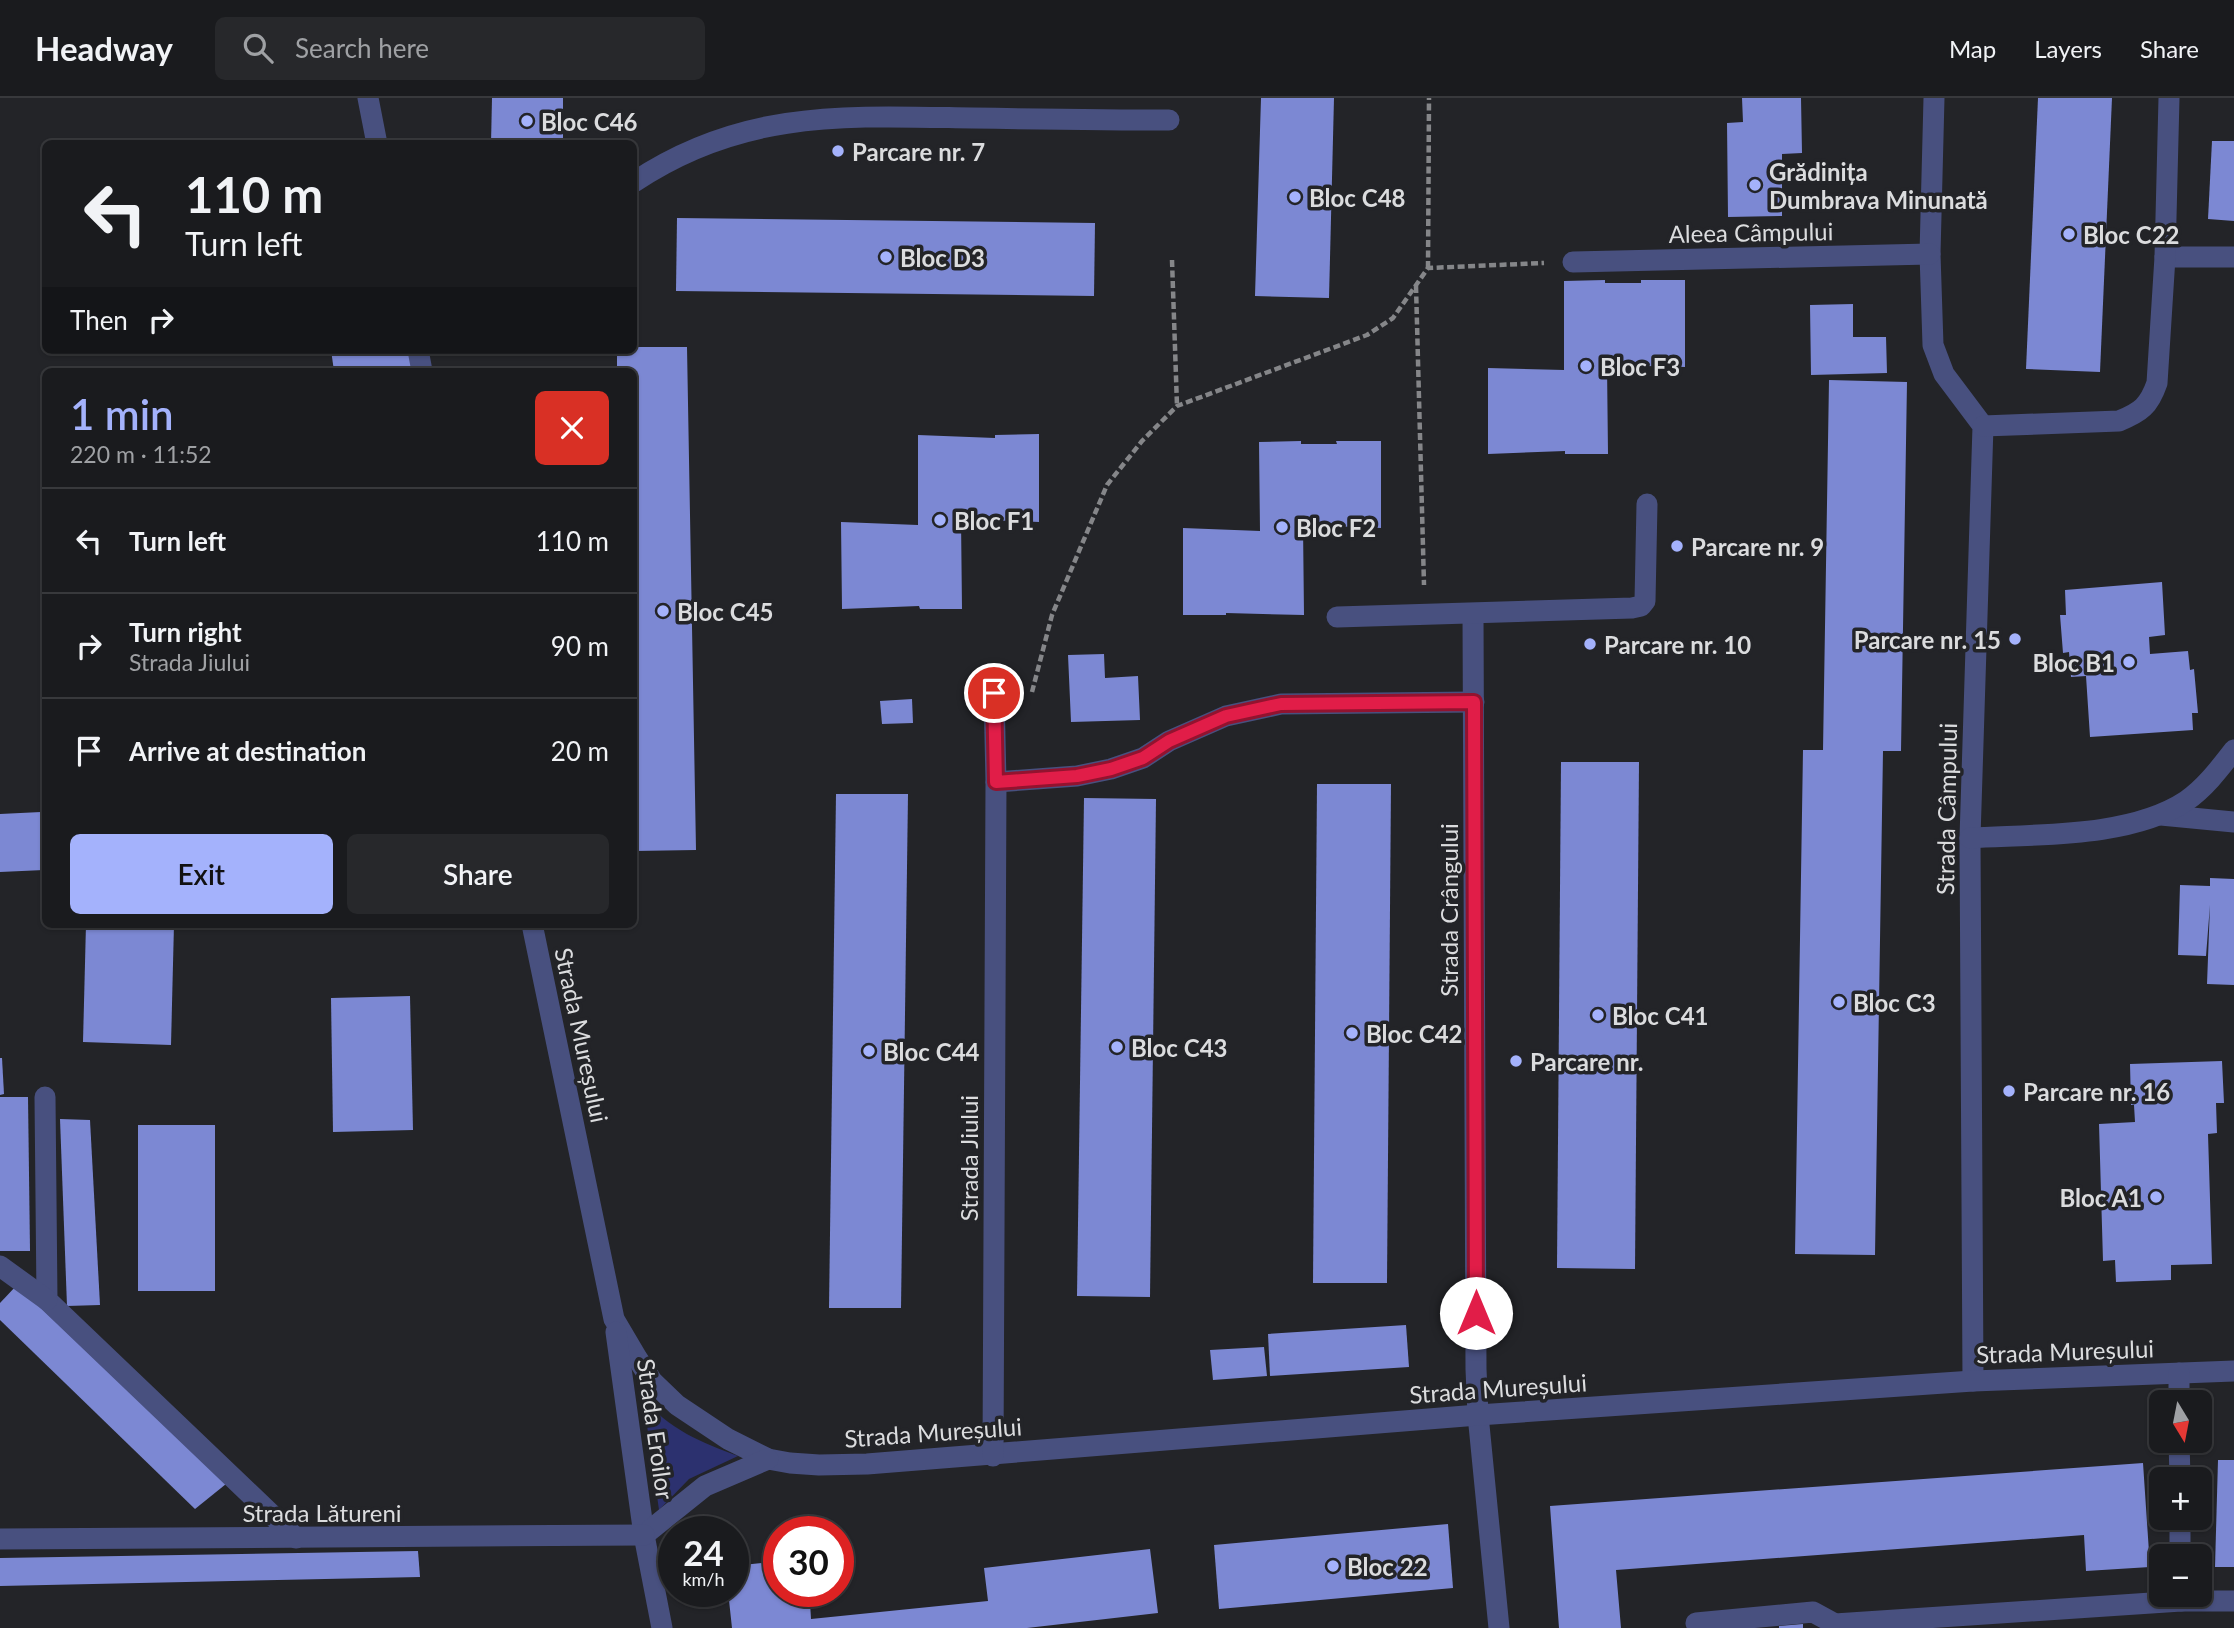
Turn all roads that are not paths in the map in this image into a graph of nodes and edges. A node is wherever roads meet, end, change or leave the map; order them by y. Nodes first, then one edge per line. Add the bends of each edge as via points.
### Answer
1 (368, 98) edge
2 (1934, 98) edge
3 (2169, 98) edge
4 (1169, 120) dead end
5 (376, 140) edge
6 (637, 180) edge
7 (1930, 254) junction
8 (2165, 257) junction
9 (2234, 257) edge
10 (1573, 262) road end
11 (1983, 426) junction
12 (1647, 503) dead end
13 (1473, 614) junction
14 (1337, 617) dead end
15 (994, 693) dead end
16 (1474, 702) junction
17 (2234, 750) edge
18 (996, 782) junction
19 (2161, 814) junction
20 (2234, 822) edge
21 (1970, 838) junction
22 (533, 928) edge
23 (45, 1097) dead end
24 (0, 1266) edge
25 (47, 1300) junction
26 (614, 1319) junction
27 (2234, 1371) edge
28 (2179, 1373) junction
29 (1973, 1381) junction
30 (2179, 1390) edge
31 (1478, 1415) junction
32 (993, 1456) junction
33 (768, 1459) junction
34 (644, 1535) junction
35 (296, 1538) junction
36 (0, 1539) edge
37 (2212, 1600) edge
38 (2234, 1601) edge
39 (2149, 1602) edge
40 (1981, 1622) edge
41 (1696, 1623) dead end
42 (662, 1628) edge
43 (1499, 1628) edge

1 - 5 street
2 - 7 street
3 - 8 street
4 - 6 street via 864,117 785,122 708,141
7 - 10 street, Aleea Câmpului
7 - 11 street via 1933,345 1944,374
8 - 9 street
8 - 11 street via 2157,383 2152,398 2137,414 2119,421
11 - 21 street, Strada Câmpului
12 - 13 street via 1645,601 1641,606
13 - 14 street
13 - 16 street, Strada Crângului
15 - 18 street, Strada Jiului
16 - 18 street via 1281,704 1226,716 1111,769
16 - 31 street, Strada Crângului
17 - 19 street via 2188,800
18 - 32 street, Strada Jiului
19 - 20 street
19 - 21 street via 2106,829
21 - 29 street, Strada Câmpului
22 - 26 street, Strada Mureșului
23 - 25 street
24 - 25 street
25 - 35 street
26 - 33 street, Strada Mureșului via 652,1381 677,1405
26 - 34 street, Strada Eroilor
27 - 28 street, Strada Mureșului
28 - 29 street, Strada Mureșului
28 - 30 street
29 - 31 street, Strada Mureșului
31 - 32 street, Strada Mureșului
31 - 43 street, Strada Crângului
32 - 33 street, Strada Mureșului via 819,1465
33 - 34 street via 705,1486
34 - 35 street, Strada Lătureni
34 - 42 street, Strada Eroilor
35 - 36 street, Strada Lătureni
37 - 38 street
39 - 40 street
40 - 41 street via 1835,1624 1813,1612

